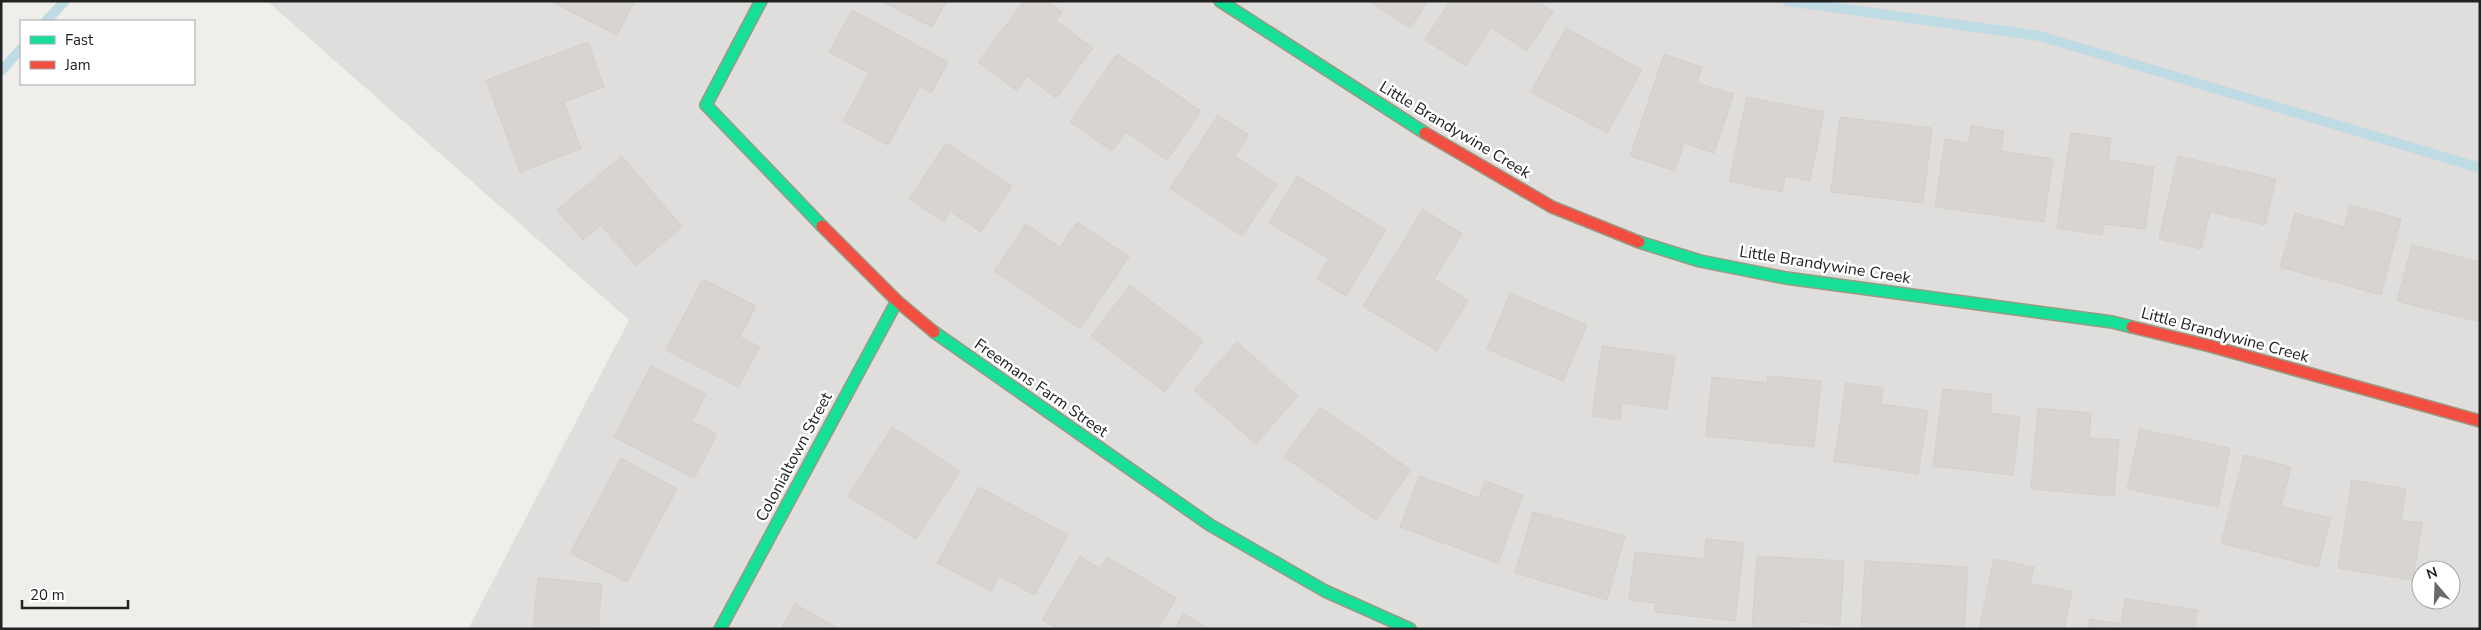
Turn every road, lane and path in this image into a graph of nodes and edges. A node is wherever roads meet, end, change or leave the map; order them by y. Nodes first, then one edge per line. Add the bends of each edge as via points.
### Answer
1 (762, 1) edge
2 (1220, 1) edge
3 (897, 301) junction
4 (2480, 421) edge
5 (720, 629) edge
6 (1410, 629) edge

1 - 3 street, Freemans Farm Street via 706,105
2 - 4 street, Little Brandywine Creek via 1444,145 1552,206 1625,237 1700,261 1786,278 2112,322
3 - 5 street, Colonialtown Street
3 - 6 street, Freemans Farm Street via 938,335 1210,525 1325,591

